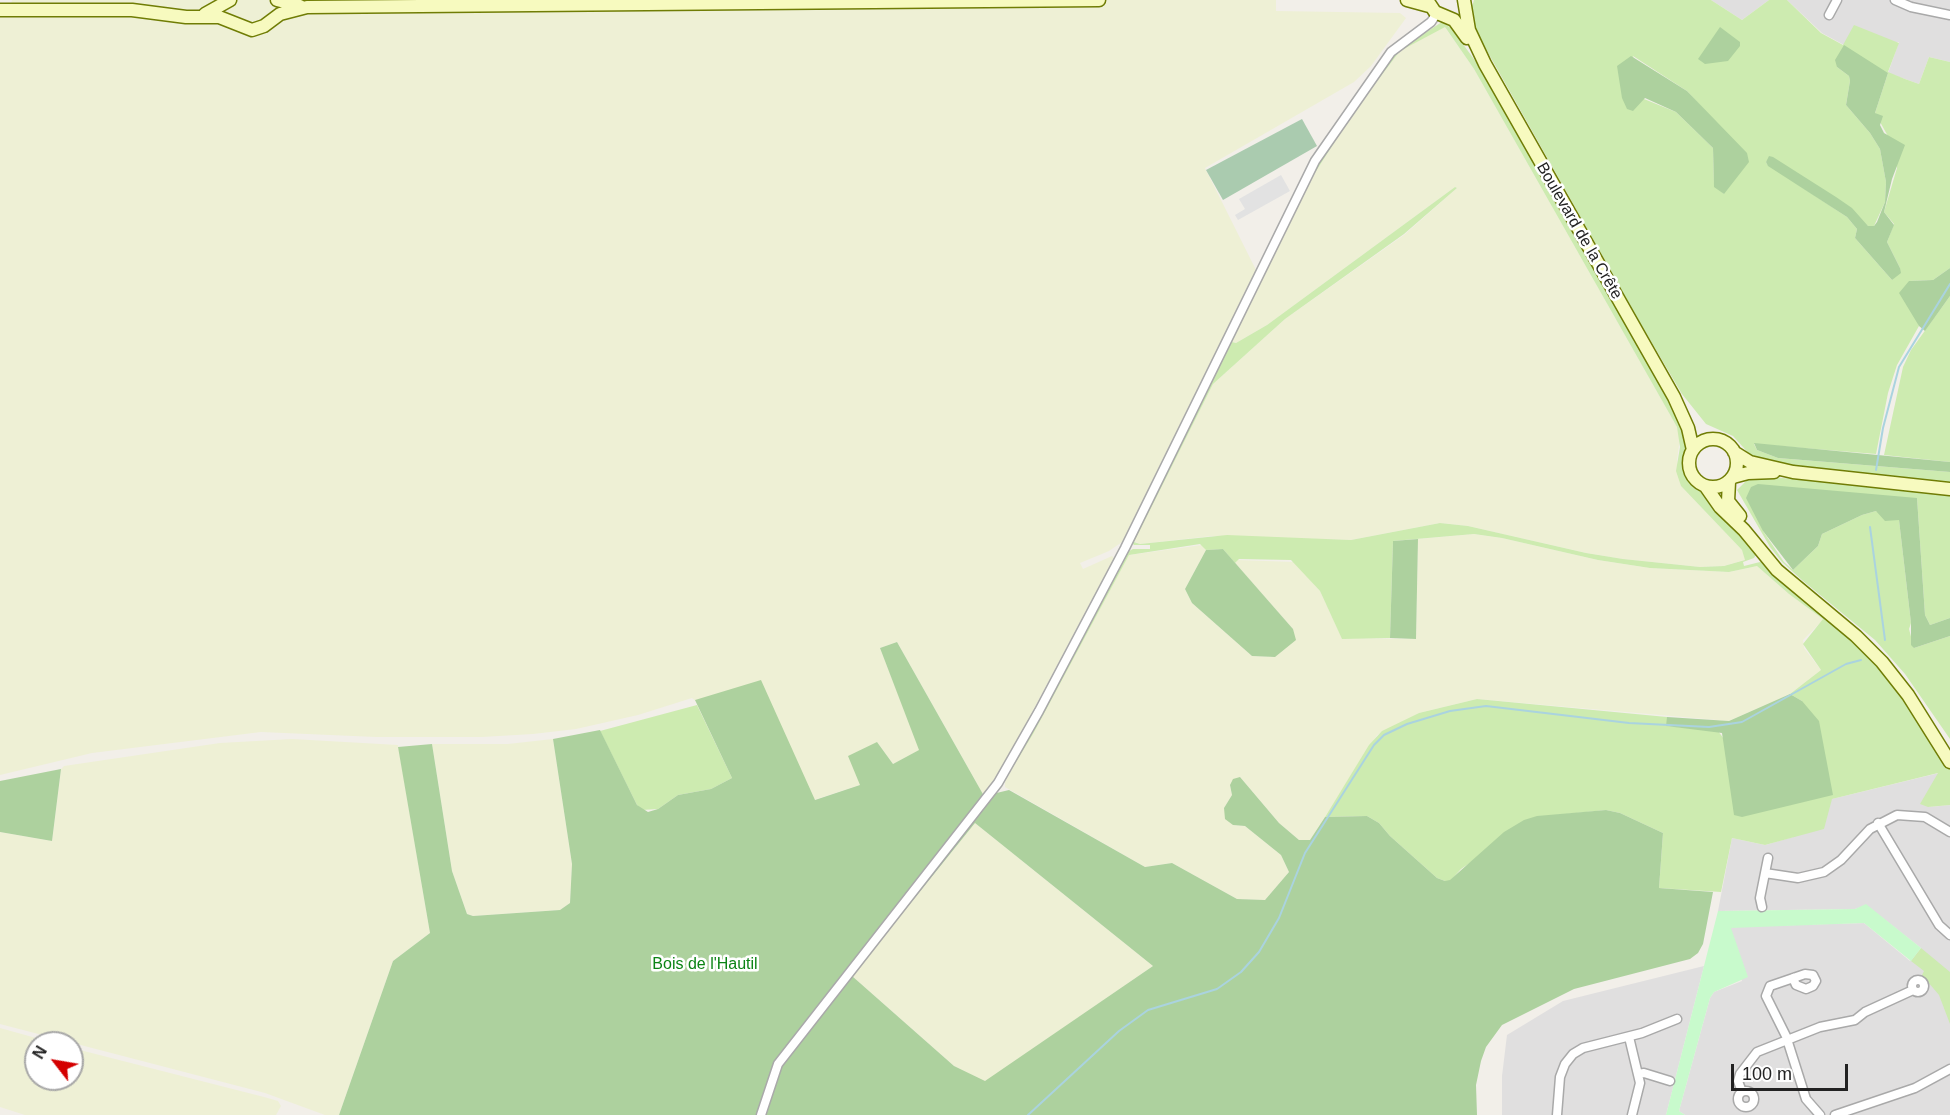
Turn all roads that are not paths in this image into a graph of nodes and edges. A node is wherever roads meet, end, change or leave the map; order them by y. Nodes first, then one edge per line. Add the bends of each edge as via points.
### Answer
1 (230, 0) edge
2 (274, 0) edge
3 (1099, 0) edge
4 (1407, 0) edge
5 (1837, 0) edge
6 (1895, 0) edge
7 (1463, 1) edge
8 (307, 7) junction
9 (1435, 9) edge
10 (0, 10) edge
11 (1829, 15) dead end
12 (1950, 15) edge
13 (195, 17) junction
14 (270, 20) junction
15 (234, 21) junction
16 (1485, 64) junction
17 (1674, 397) junction
18 (1712, 439) junction
19 (1693, 450) junction
20 (1734, 452) junction
21 (1793, 472) junction
22 (1731, 479) junction
23 (1706, 487) junction
24 (1950, 489) edge
25 (1950, 749) edge
26 (1950, 762) edge
27 (1878, 823) junction
28 (1950, 832) edge
29 (1768, 858) dead end
30 (1765, 873) junction
31 (1762, 907) dead end
32 (1950, 935) edge
33 (1793, 978) dead end
34 (1913, 990) dead end
35 (1677, 1019) dead end
36 (1629, 1037) junction
37 (1787, 1040) junction
38 (1950, 1069) edge
39 (1638, 1074) junction
40 (1670, 1081) dead end
41 (1742, 1092) dead end
42 (761, 1115) edge
43 (1557, 1115) edge
44 (1632, 1115) edge
45 (1820, 1115) edge
46 (1835, 1115) edge

1 - 13 main road
1 - 15 main road
2 - 8 main road
2 - 14 main road
3 - 8 main road
4 - 9 main road
5 - 11 street
6 - 12 street
7 - 9 main road, Boulevard de la Crête via 1457,11
7 - 16 main road, Boulevard de la Crête via 1469,30
8 - 14 main road
9 - 16 main road, Boulevard de la Crête via 1457,24
9 - 42 street via 1431,22 1391,52 1295,196 1125,548 998,783 778,1064
10 - 13 main road via 119,9
13 - 15 main road
14 - 15 main road via 252,30
16 - 17 main road, Boulevard de la Crête
17 - 18 main road, Boulevard de la Crête via 1697,428
17 - 19 main road, Boulevard de la Crête
18 - 19 main road via 1699,443
18 - 20 main road via 1727,444
19 - 23 main road via 1690,473
20 - 21 main road via 1750,462
20 - 22 main road via 1737,467
21 - 22 main road via 1748,473
21 - 24 main road
22 - 23 main road via 1715,488
22 - 25 main road via 1726,494 1730,505 1768,554 1881,654
23 - 26 main road via 1777,570 1882,662 1924,718
27 - 28 street via 1897,815 1915,814
27 - 30 street via 1824,872 1798,878
27 - 32 street via 1939,925
29 - 30 street
30 - 31 street
33 - 37 street via 1770,987 1766,994
34 - 37 street via 1855,1020 1820,1027
35 - 36 street
36 - 39 street
36 - 43 street via 1583,1048 1569,1059 1560,1077
37 - 41 street via 1762,1049 1748,1060 1739,1076
37 - 45 street via 1806,1099
38 - 46 street via 1915,1088
39 - 40 street
39 - 44 street via 1640,1083

